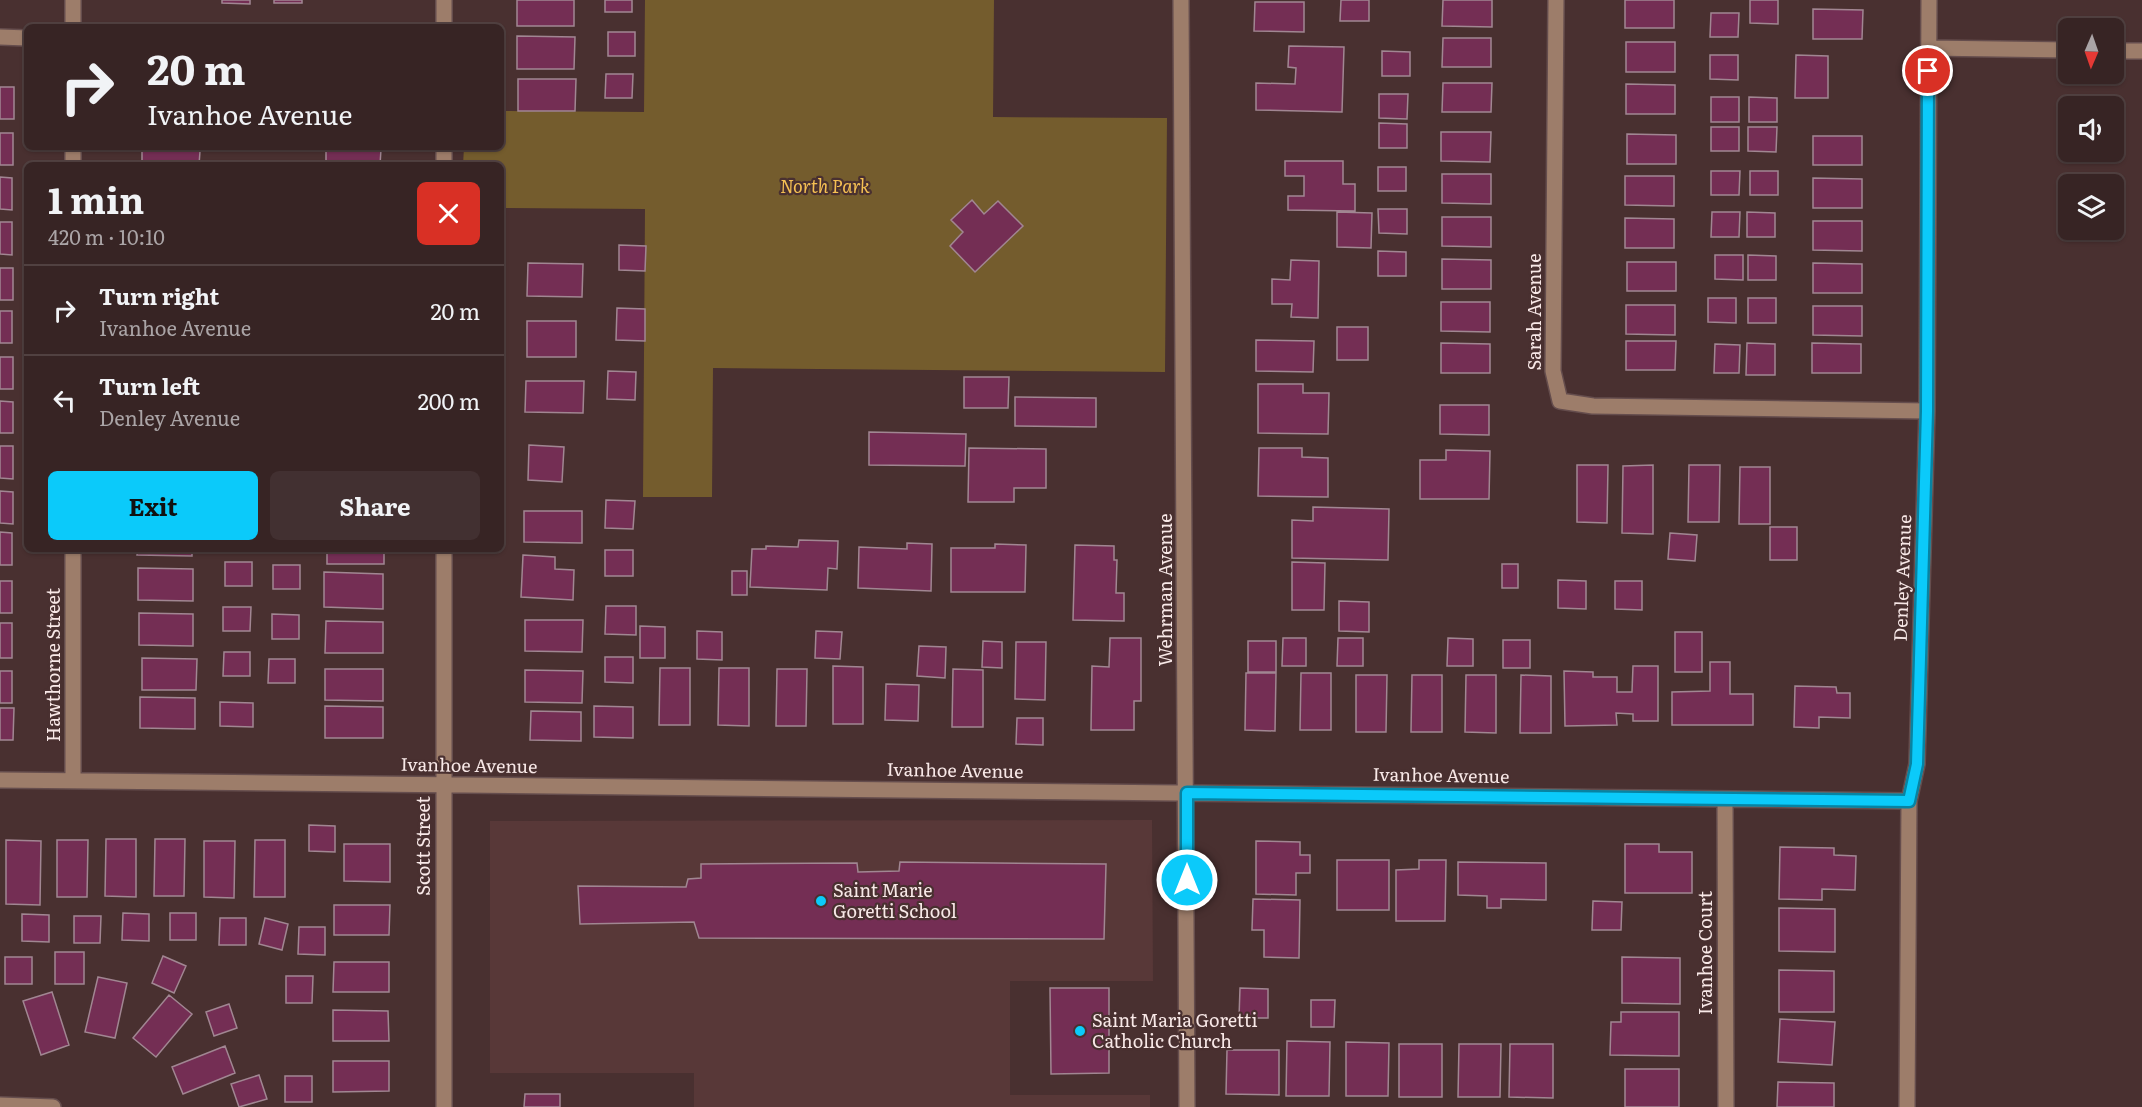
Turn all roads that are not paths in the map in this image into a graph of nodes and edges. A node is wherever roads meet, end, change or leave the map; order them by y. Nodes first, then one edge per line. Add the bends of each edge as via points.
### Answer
1 (73, 0) edge
2 (444, 0) edge
3 (1181, 0) edge
4 (1556, 0) edge
5 (1929, 0) edge
6 (73, 24) edge
7 (444, 24) edge
8 (0, 38) edge
9 (24, 38) edge
10 (1928, 48) junction
11 (2058, 50) edge
12 (2124, 51) edge
13 (2142, 51) edge
14 (1927, 411) junction
15 (73, 552) edge
16 (444, 552) edge
17 (0, 780) edge
18 (73, 781) junction
19 (444, 785) junction
20 (1187, 793) junction
21 (1725, 799) junction
22 (1909, 801) junction
23 (0, 1105) edge
24 (53, 1107) edge
25 (444, 1107) edge
26 (1187, 1107) edge
27 (1726, 1107) edge
28 (1907, 1107) edge

1 - 6 street
2 - 7 street
3 - 20 street, Wehrman Avenue
4 - 14 street, Sarah Avenue via 1553,371 1560,401 1593,406
5 - 10 street, Denley Avenue
8 - 9 street
10 - 11 street
10 - 14 street, Denley Avenue
12 - 13 street
14 - 22 street, Denley Avenue via 1917,764
15 - 18 street, Hawthorne Street
16 - 19 street, Scott Street
17 - 18 street, Ivanhoe Avenue
18 - 19 street, Ivanhoe Avenue
19 - 20 street, Ivanhoe Avenue
19 - 25 street, Scott Street
20 - 21 street, Ivanhoe Avenue
20 - 26 street, Wehrman Avenue
21 - 22 street, Ivanhoe Avenue
21 - 27 street, Ivanhoe Court
22 - 28 street, Denley Avenue
23 - 24 street

